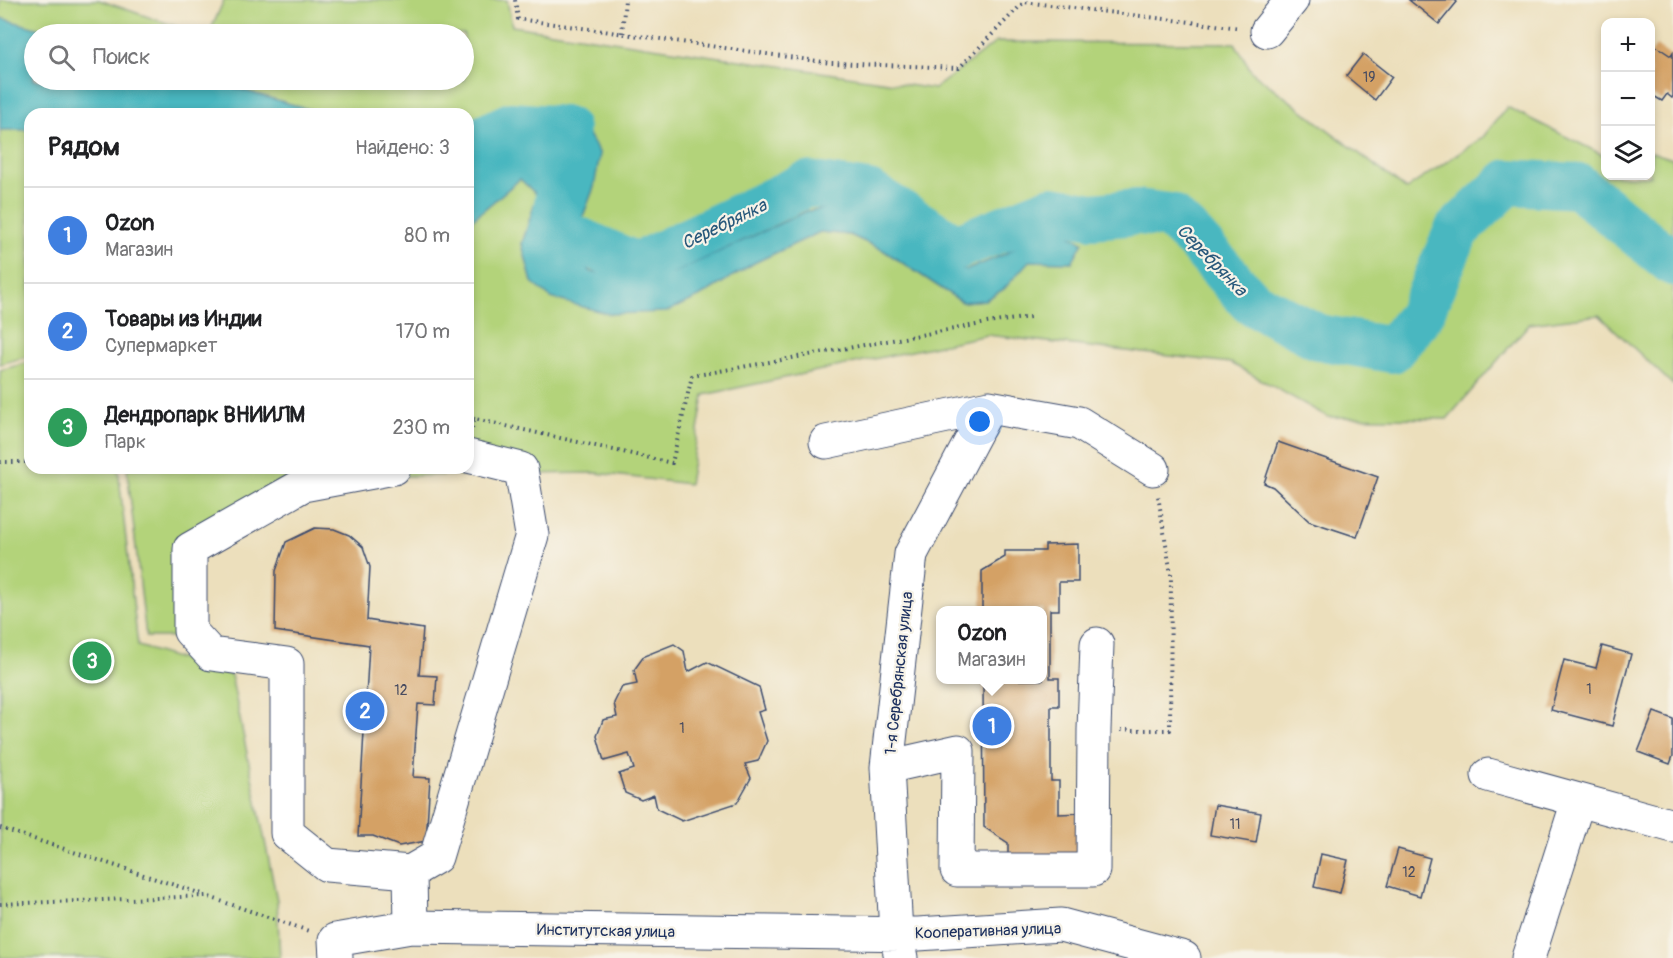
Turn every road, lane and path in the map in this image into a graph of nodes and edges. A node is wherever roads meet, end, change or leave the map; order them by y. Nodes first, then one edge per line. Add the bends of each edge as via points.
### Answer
1 (515, 0) edge
2 (625, 0) edge
3 (1292, 0) edge
4 (1267, 31) joint
5 (622, 33) junction
6 (1030, 317) dead end
7 (989, 407) junction
8 (475, 418) joint
9 (474, 423) edge
10 (826, 442) dead end
11 (474, 448) edge
12 (0, 462) edge
13 (24, 462) edge
14 (1154, 469) joint
15 (362, 474) edge
16 (1097, 644) dead end
17 (1094, 730) junction
18 (887, 767) junction
19 (1488, 775) dead end
20 (1578, 801) junction
21 (1673, 826) edge
22 (0, 828) edge
23 (410, 872) junction
24 (206, 896) junction
25 (0, 904) edge
26 (411, 927) junction
27 (898, 945) edge
28 (336, 949) edge
29 (1184, 958) edge
30 (1528, 958) edge

1 - 5 path via 518,19
2 - 5 path
3 - 4 street
4 - 5 path via 1024,2 959,68 831,63
6 - 8 path via 692,376 672,463
7 - 10 street
7 - 14 street via 1079,423
7 - 18 street, 1-я Серебрянская улица via 911,554
8 - 9 path
11 - 23 street via 521,469 532,535 436,856
12 - 13 path
14 - 17 path via 1171,574 1170,730
15 - 23 street via 303,485 190,549 190,631 212,654 287,664 287,833 327,865
16 - 17 street
17 - 18 street via 1093,870 957,870 958,751
18 - 27 street, 1-я Серебрянская улица
19 - 20 street
20 - 21 street
20 - 30 street
22 - 24 path
23 - 26 street
24 - 25 path
24 - 28 path
26 - 27 street, Институтская улица
26 - 28 street, Институтская улица
27 - 29 street, Кооперативная улица via 918,934 1061,925

